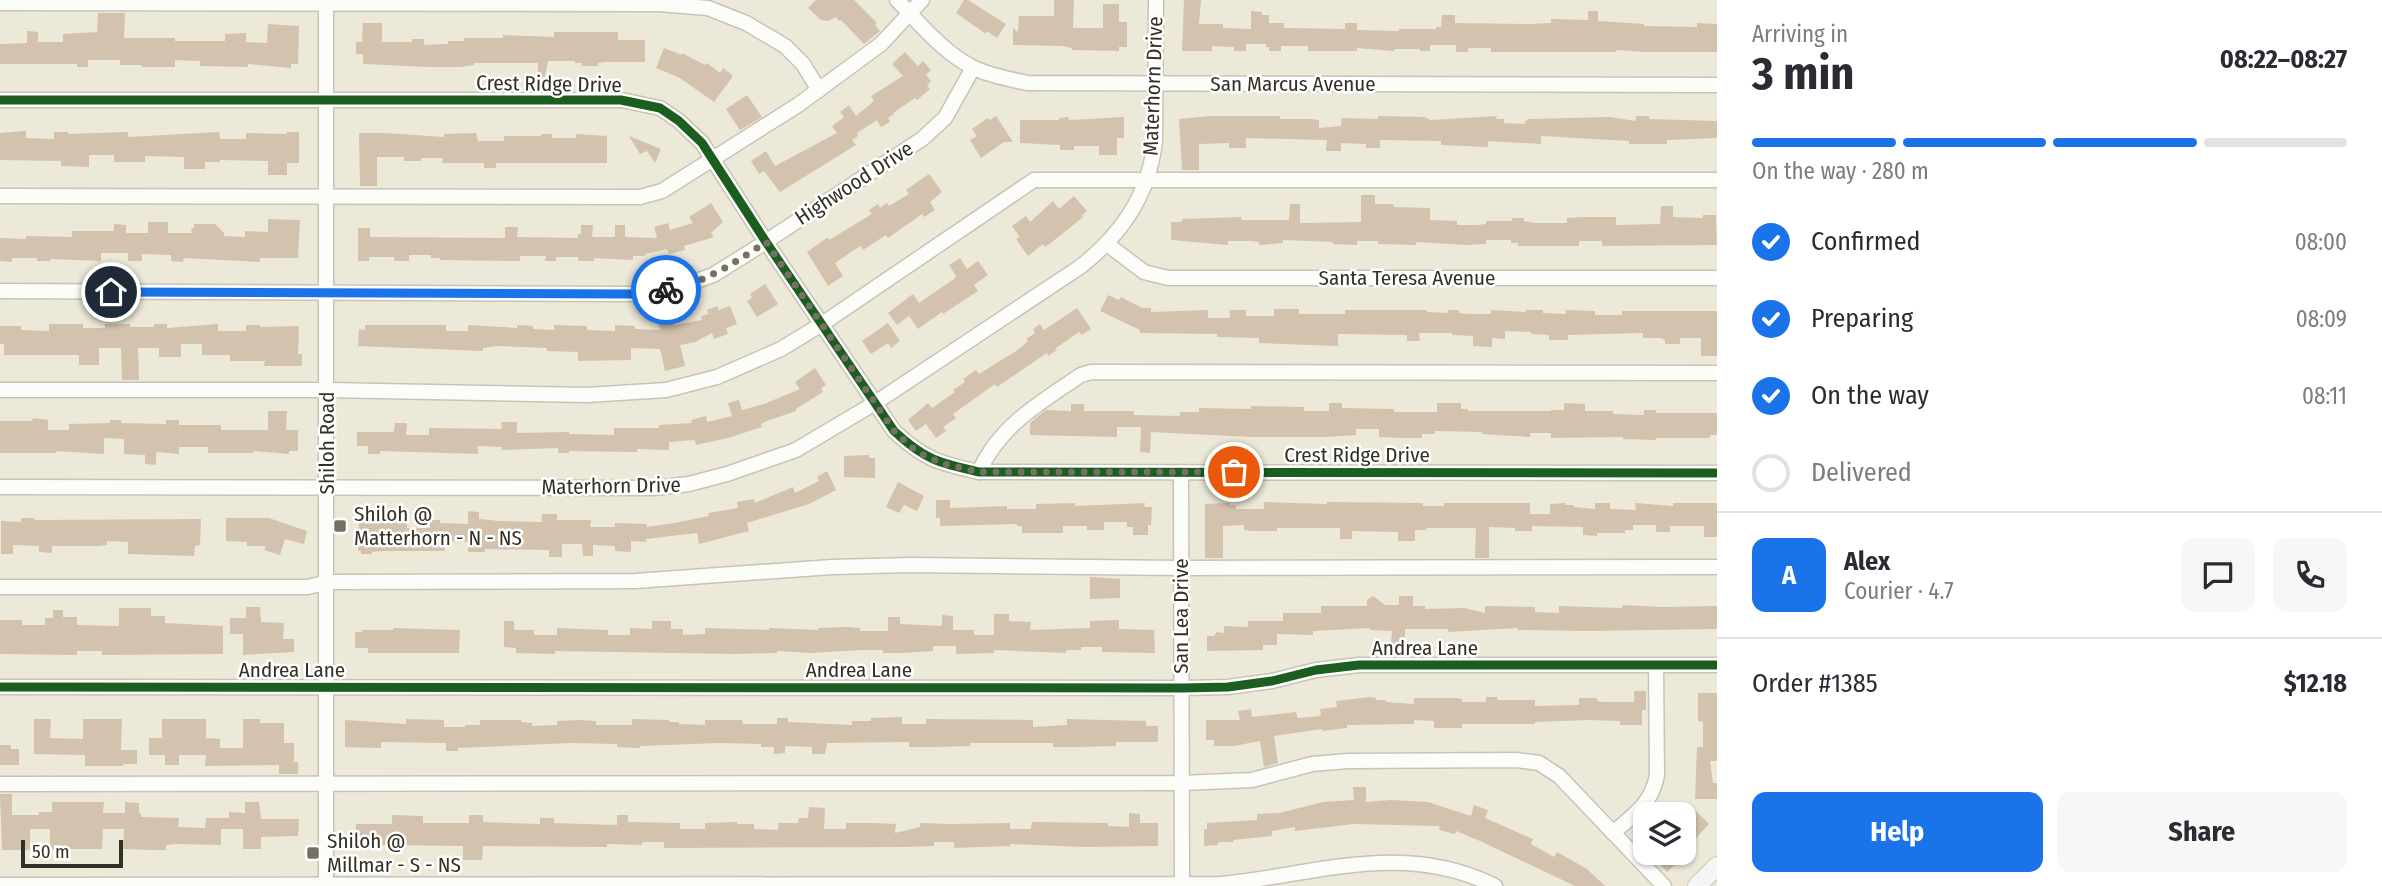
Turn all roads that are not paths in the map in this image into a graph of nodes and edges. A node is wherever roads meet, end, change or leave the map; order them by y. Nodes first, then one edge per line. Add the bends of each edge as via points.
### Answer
1 (897, 0) edge
2 (922, 0) edge
3 (1156, 0) edge
4 (326, 1) edge
5 (0, 3) edge
6 (910, 13) junction
7 (974, 68) junction
8 (1156, 84) junction
9 (1717, 85) edge
10 (819, 90) junction
11 (0, 100) edge
12 (327, 100) junction
13 (713, 159) junction
14 (1147, 180) junction
15 (1717, 180) edge
16 (0, 196) edge
17 (326, 197) junction
18 (766, 242) junction
19 (1107, 244) junction
20 (1717, 278) edge
21 (0, 291) edge
22 (327, 292) junction
23 (822, 324) junction
24 (1717, 373) edge
25 (0, 390) edge
26 (327, 390) junction
27 (875, 403) junction
28 (979, 472) junction
29 (1181, 472) junction
30 (1717, 472) edge
31 (327, 487) junction
32 (0, 488) edge
33 (1717, 566) edge
34 (1181, 568) junction
35 (327, 582) junction
36 (0, 587) edge
37 (1656, 665) junction
38 (1717, 665) edge
39 (0, 687) edge
40 (327, 687) junction
41 (1182, 688) junction
42 (1182, 783) junction
43 (0, 784) edge
44 (327, 785) junction
45 (1613, 833) junction
46 (1717, 866) edge
47 (0, 885) edge
48 (326, 885) edge
49 (1182, 885) edge
50 (94, 886) edge
51 (1495, 886) edge
52 (1664, 886) edge
53 (1697, 886) edge

1 - 6 street, San Marcus Avenue
2 - 6 street
3 - 8 street, Materhorn Drive
4 - 5 street
4 - 10 street via 708,8 785,46
4 - 12 street, Shiloh Road
6 - 7 street, San Marcus Avenue
6 - 10 street via 881,44
7 - 8 street, San Marcus Avenue via 1027,83
7 - 18 street, Highwood Drive via 945,118 922,139
8 - 9 street, San Marcus Avenue
8 - 14 street, Materhorn Drive via 1155,142
10 - 13 street
11 - 12 street, Crest Ridge Drive
12 - 13 street, Crest Ridge Drive via 621,100 660,108 702,143
12 - 17 street, Shiloh Road
13 - 17 street via 662,191 640,197
13 - 18 street, Crest Ridge Drive
14 - 15 street
14 - 19 street, Materhorn Drive
14 - 23 street via 1034,180
16 - 17 street
17 - 22 street, Shiloh Road
18 - 22 street, Highwood Drive via 713,275 677,288 633,294
18 - 23 street, Crest Ridge Drive
19 - 20 street, Santa Teresa Avenue via 1144,272 1168,278
19 - 27 street, Materhorn Drive via 1080,267
21 - 22 street, Highwood Drive
22 - 26 street, Shiloh Road
23 - 26 street via 781,349 727,372 666,390 587,395
23 - 27 street, Crest Ridge Drive
24 - 28 street via 1091,372 1081,374 1012,424 993,445
25 - 26 street
26 - 31 street, Shiloh Road
27 - 28 street, Crest Ridge Drive via 894,431 917,452
27 - 31 street, Materhorn Drive via 796,450 689,484 654,488
28 - 29 street, Crest Ridge Drive
29 - 30 street, Crest Ridge Drive
29 - 34 street, San Lea Drive
31 - 32 street, Materhorn Drive
31 - 35 street, Shiloh Road
33 - 34 street
34 - 35 street via 911,565 635,582
34 - 41 street, San Lea Drive
35 - 36 street via 308,587
35 - 40 street, Shiloh Road
37 - 38 street, Andrea Lane
37 - 41 street, Andrea Lane via 1359,665 1228,687
37 - 45 street via 1654,789 1647,802
39 - 40 street, Andrea Lane
40 - 41 street, Andrea Lane
40 - 44 street, Shiloh Road
41 - 42 street, San Lea Drive
42 - 44 street
42 - 45 street via 1252,780 1312,764 1348,761 1516,760 1539,763 1559,776
42 - 49 street, San Lea Drive
43 - 44 street
44 - 48 street, Shiloh Road
45 - 52 street
46 - 53 main road
47 - 50 street
48 - 49 street
48 - 50 street
49 - 51 street via 1245,882 1382,862 1448,869

